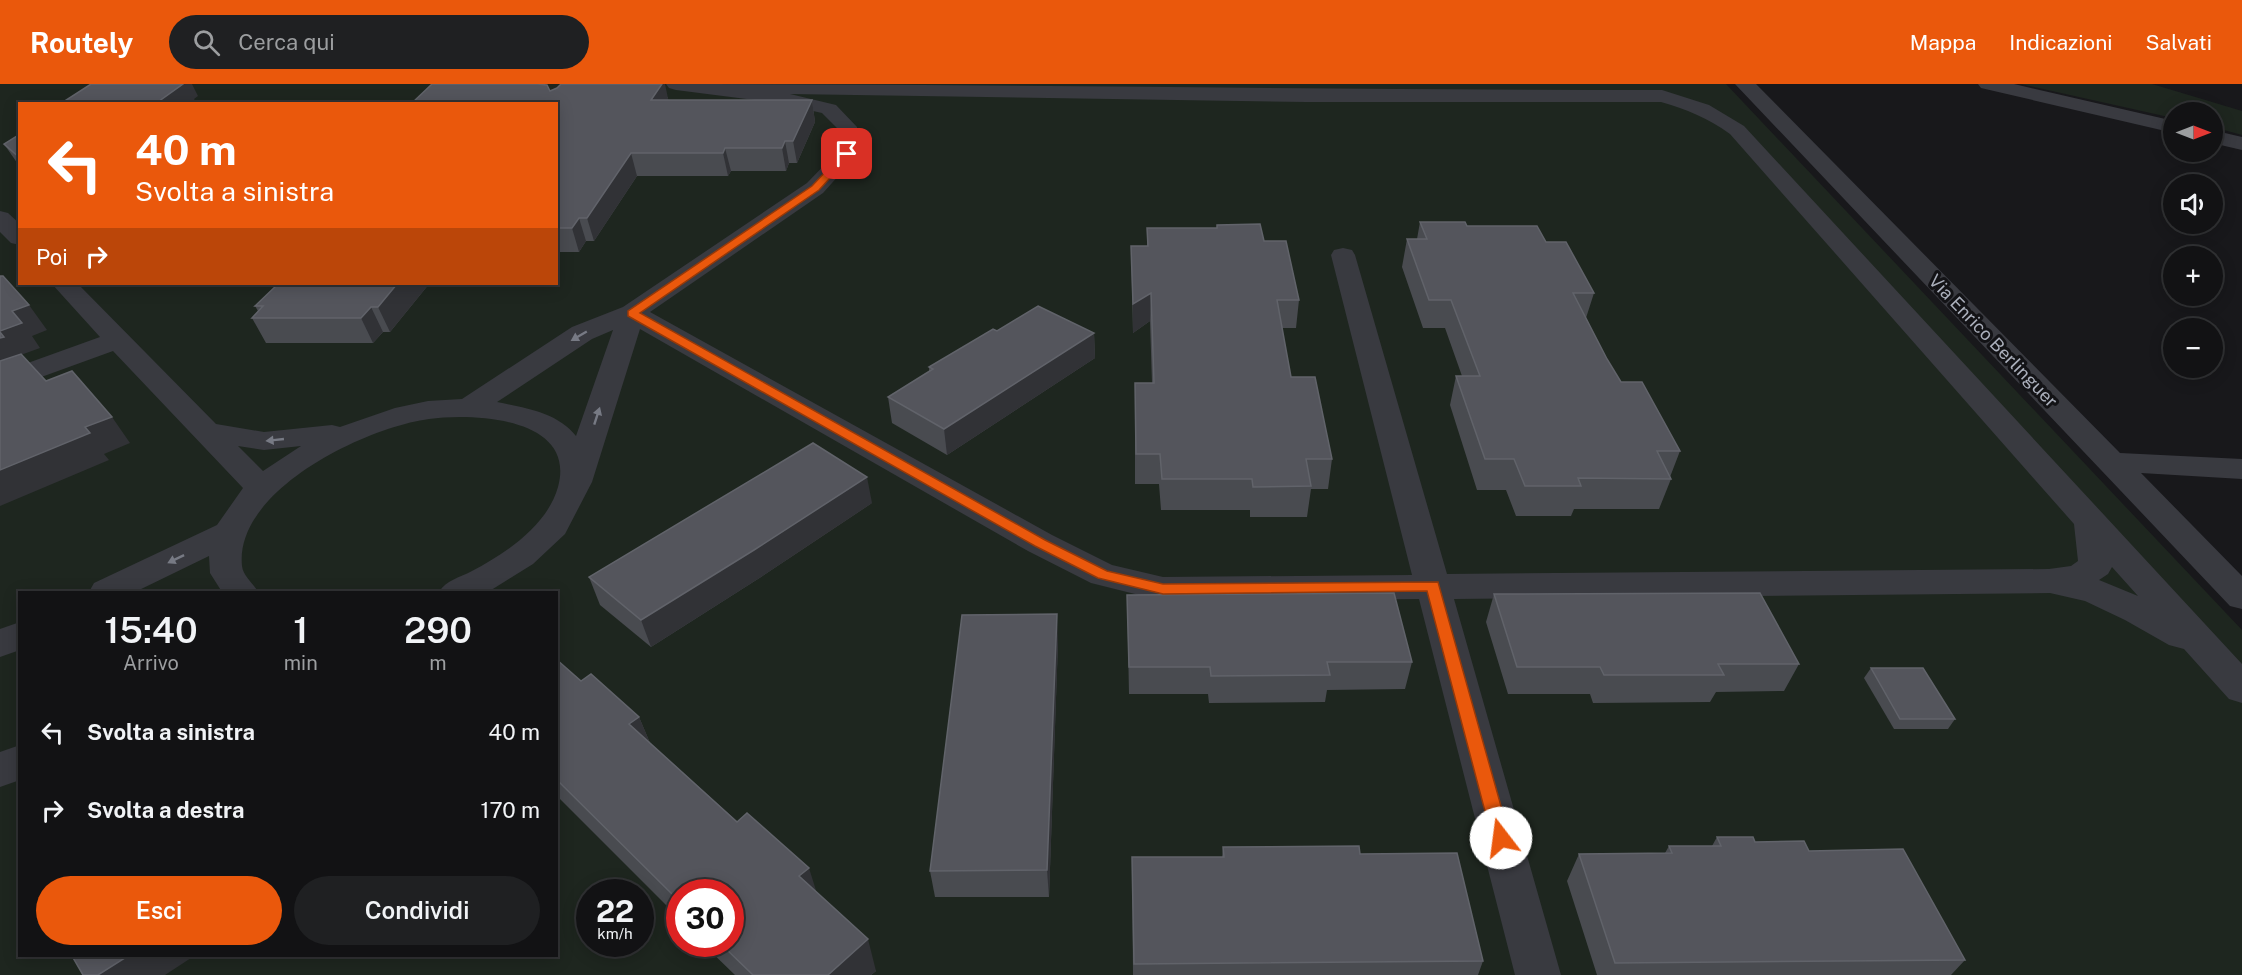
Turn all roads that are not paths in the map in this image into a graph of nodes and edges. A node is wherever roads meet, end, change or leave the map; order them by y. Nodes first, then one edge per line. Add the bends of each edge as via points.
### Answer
1 (676, 84) edge
2 (1745, 84) edge
3 (1988, 84) edge
4 (722, 90) junction
5 (2163, 124) edge
6 (2223, 139) edge
7 (2242, 144) edge
8 (0, 218) edge
9 (18, 236) edge
10 (1343, 255) dead end
11 (65, 285) edge
12 (632, 313) junction
13 (118, 340) junction
14 (0, 383) edge
15 (468, 408) junction
16 (206, 431) junction
17 (354, 432) junction
18 (2112, 462) junction
19 (2242, 470) edge
20 (261, 488) junction
21 (573, 492) junction
22 (2090, 520) junction
23 (228, 533) junction
24 (2049, 581) junction
25 (1433, 586) junction
26 (108, 591) edge
27 (240, 591) edge
28 (458, 591) edge
29 (2242, 597) edge
30 (18, 636) edge
31 (0, 644) edge
32 (2208, 651) junction
33 (2242, 689) edge
34 (18, 762) edge
35 (0, 771) edge
36 (1538, 975) edge

1 - 4 street
2 - 18 street, Via Enrico Berlinguer
3 - 5 street
4 - 12 street via 777,97 829,110 847,127 847,154 815,188
4 - 22 street via 1662,96 1693,105 1718,114 1737,130
6 - 7 street
8 - 9 street
10 - 25 street
11 - 13 street
12 -> 15 street via 582,333
21 -> 12 street
12 - 25 street via 1103,575 1163,589
13 - 14 street
13 - 16 street
15 - 17 street via 392,418
15 - 21 street via 508,411 541,422 564,440 576,463
17 -> 16 street via 264,441
16 - 20 street
17 - 20 street via 303,456
18 - 19 street
18 - 29 street, Via Enrico Berlinguer
20 - 23 street
21 - 28 street via 553,526 515,560
22 - 24 street via 2096,566 2079,577
22 - 32 street
23 -> 26 street
23 - 27 street via 225,569
24 - 25 street
24 - 32 street via 2094,591 2138,610
25 - 36 street
30 - 31 street
32 - 33 street
34 - 35 street

